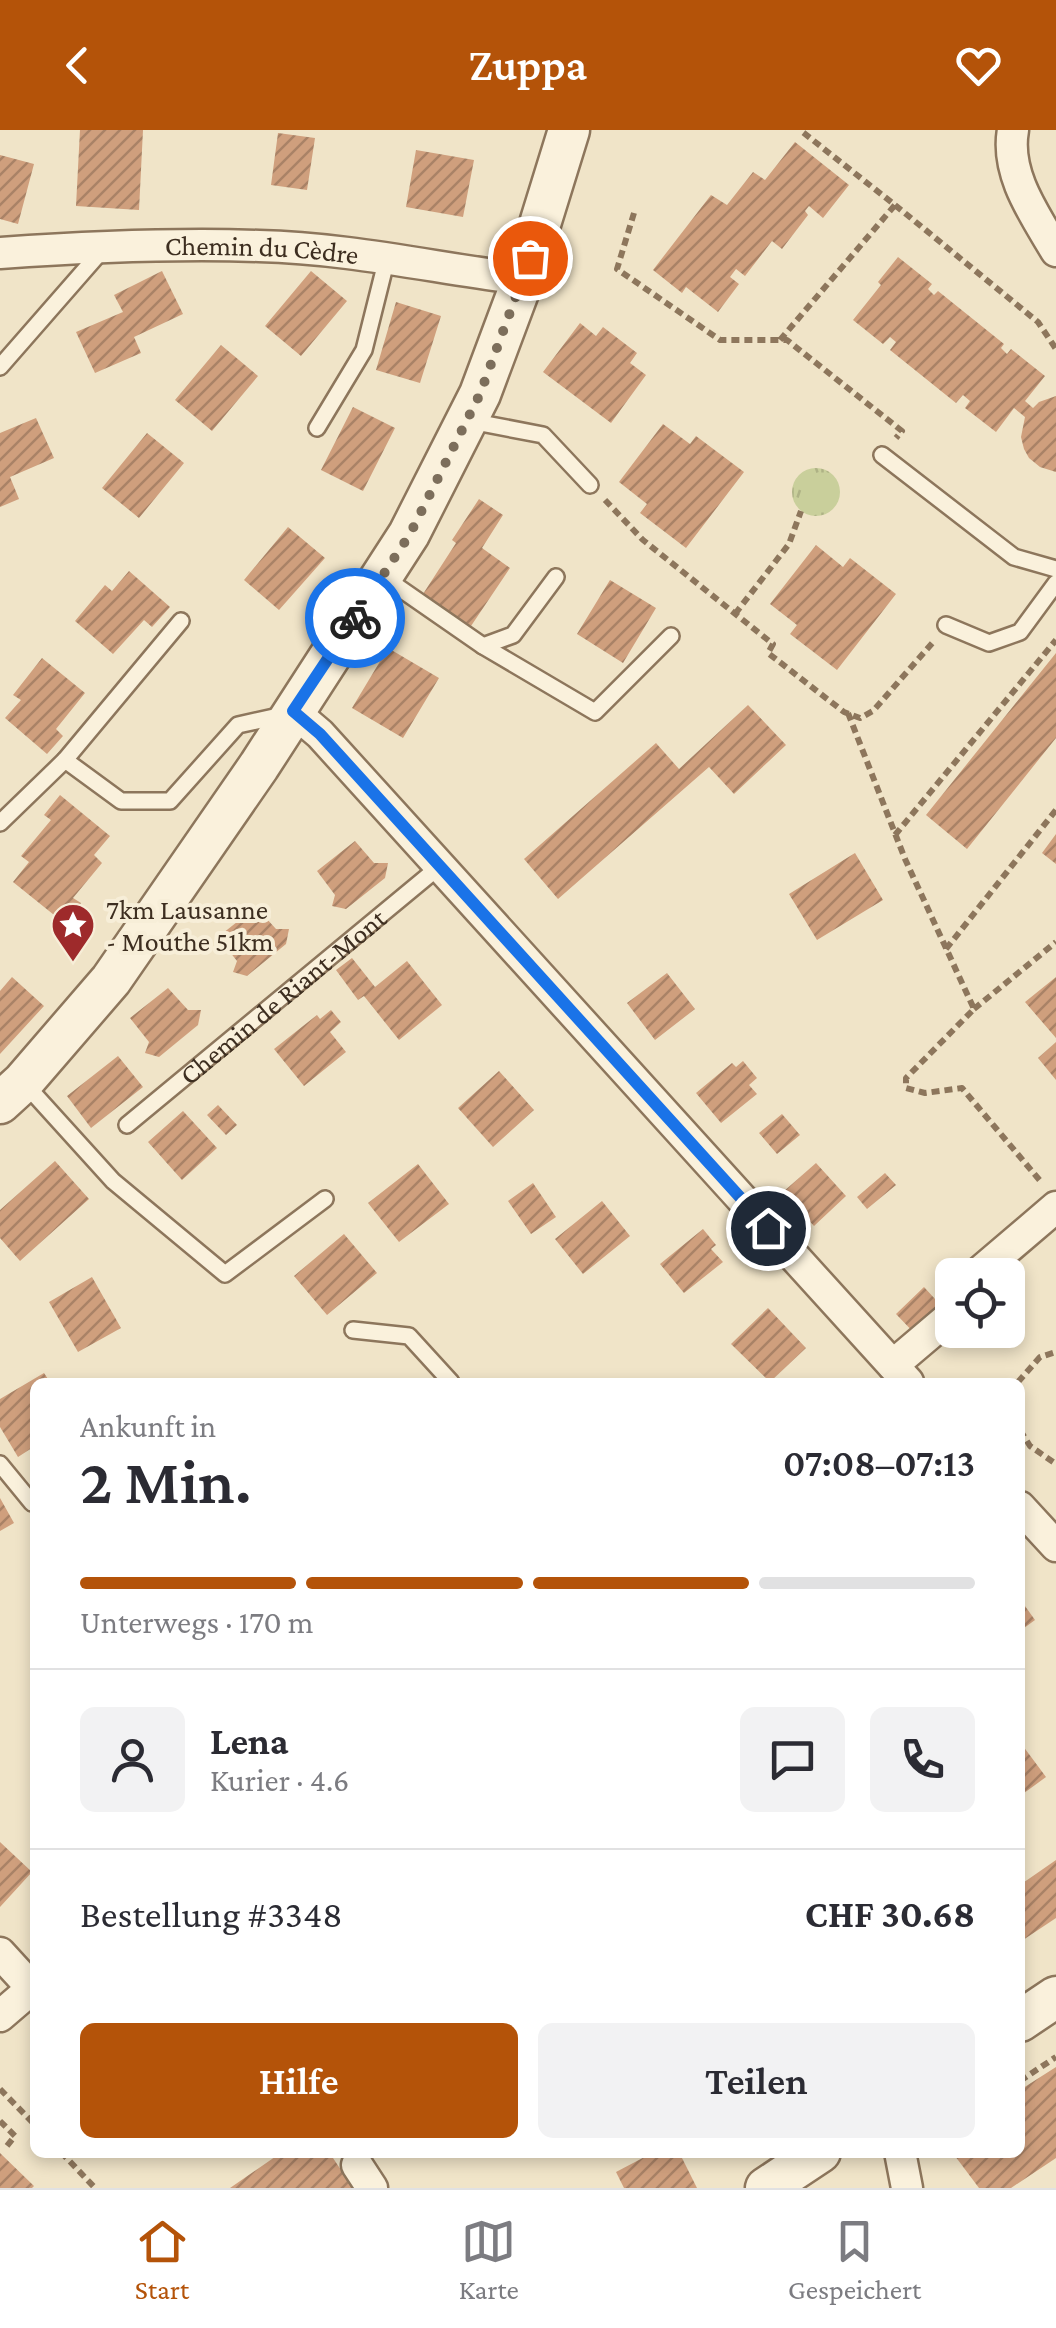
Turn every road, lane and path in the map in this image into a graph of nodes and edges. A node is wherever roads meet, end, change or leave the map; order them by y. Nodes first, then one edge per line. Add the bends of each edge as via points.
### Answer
1 (569, 130) edge
2 (800, 130) edge
3 (1013, 130) edge
4 (895, 205) junction
5 (634, 213) dead end
6 (107, 245) junction
7 (1056, 251) edge
8 (0, 253) edge
9 (387, 258) junction
10 (524, 279) junction
11 (780, 340) junction
12 (1056, 349) edge
13 (0, 367) edge
14 (466, 421) junction
15 (316, 428) dead end
16 (882, 455) joint
17 (590, 485) joint
18 (801, 511) dead end
19 (1056, 569) edge
20 (382, 576) junction
21 (556, 576) dead end
22 (1056, 583) edge
23 (734, 614) junction
24 (180, 621) dead end
25 (946, 625) joint
26 (671, 636) dead end
27 (1056, 640) edge
28 (483, 646) junction
29 (292, 712) junction
30 (848, 714) junction
31 (65, 760) junction
32 (1056, 810) edge
33 (0, 822) edge
34 (895, 835) junction
35 (440, 866) junction
36 (1056, 942) edge
37 (946, 948) junction
38 (974, 1009) junction
39 (12, 1092) edge
40 (127, 1125) dead end
41 (1050, 1196) edge
42 (325, 1199) dead end
43 (993, 1258) edge
44 (353, 1330) dead end
45 (935, 1335) edge
46 (1056, 1352) edge
47 (901, 1374) edge
48 (448, 1378) edge
49 (1022, 1378) edge
50 (1025, 1438) edge
51 (0, 1464) edge
52 (1056, 1464) edge
53 (30, 1501) edge
54 (1025, 1512) edge
55 (1056, 1546) edge
56 (0, 1952) edge
57 (30, 1983) edge
58 (30, 1990) edge
59 (1056, 1997) edge
60 (0, 2016) edge
61 (1025, 2019) edge
62 (1056, 2057) edge
63 (1025, 2078) edge
64 (0, 2088) edge
65 (30, 2120) edge
66 (0, 2121) edge
67 (7, 2146) dead end
68 (68, 2158) edge
69 (811, 2158) edge
70 (901, 2158) edge
71 (96, 2188) edge
72 (766, 2188) edge
73 (907, 2188) edge

1 - 10 street
2 - 4 path
3 - 7 street via 1014,163 1026,199
4 - 11 path
4 - 12 path via 1038,322
5 - 11 path via 617,268 720,340
6 - 8 street, Chemin du Cèdre
6 - 9 street, Chemin du Cèdre via 260,246
6 - 13 lane
9 - 10 street, Chemin du Cèdre
9 - 15 lane via 364,350
10 - 14 street
11 - 16 path via 902,430
14 - 17 lane via 543,435
14 - 20 street
16 - 19 lane via 1014,557
17 - 23 path via 643,540
18 - 23 path via 789,544
20 - 28 lane
20 - 29 street
21 - 28 lane via 513,635
22 - 25 lane via 1020,632 989,643
23 - 30 path via 772,644 768,653
24 - 31 lane
25 - 30 path via 873,712
26 - 28 lane via 595,712
27 - 34 path
29 - 31 lane via 238,725 170,801 122,801
29 - 35 street
29 - 39 street via 111,980
30 - 34 path
31 - 33 lane
32 - 37 path
34 - 37 path
35 - 40 lane, Chemin de Riant-Mont
35 - 47 street
36 - 38 path
37 - 38 path
38 - 41 path via 906,1078 906,1088 925,1094 962,1088
39 - 42 lane via 225,1274
41 - 43 street
44 - 48 lane via 409,1336
45 - 47 street
46 - 49 path via 1040,1357
50 - 52 path
51 - 53 lane
54 - 55 street
56 - 57 street
58 - 60 street
59 - 61 street
62 - 63 path
64 - 65 path
66 - 67 path via 15,2136
68 - 71 path
69 - 72 street
70 - 73 street

